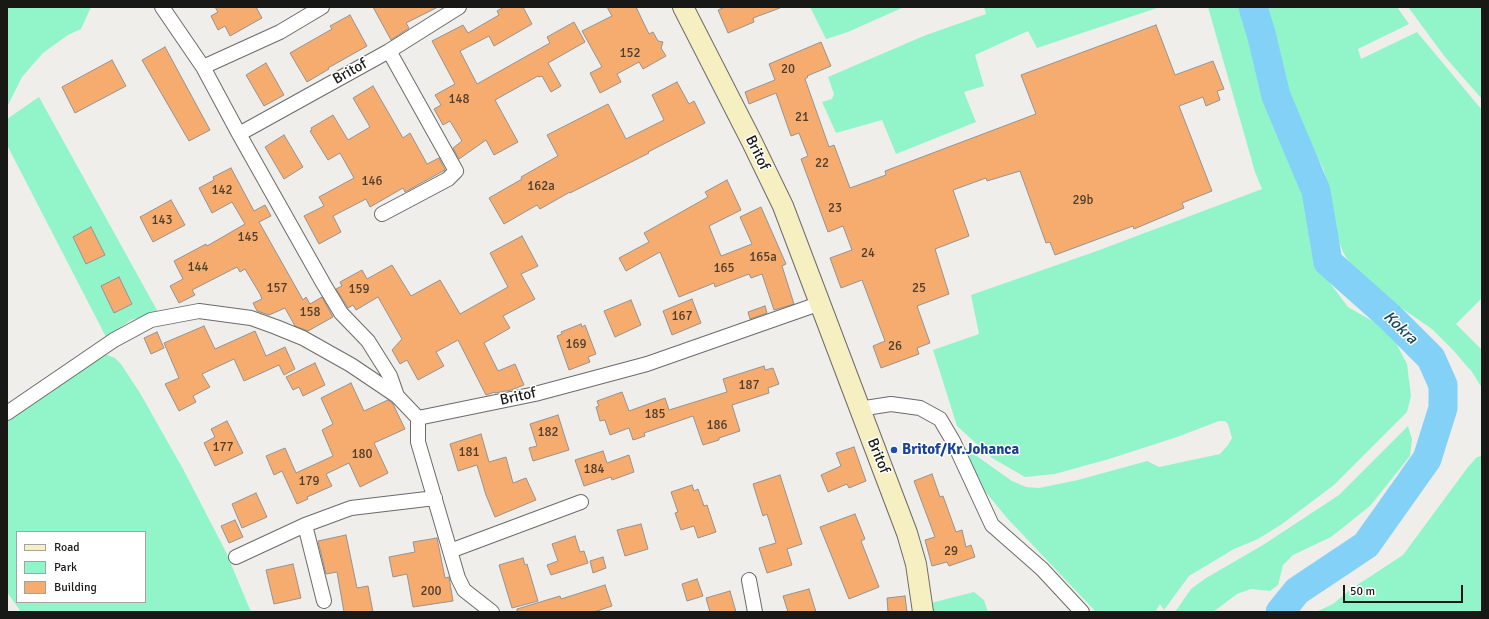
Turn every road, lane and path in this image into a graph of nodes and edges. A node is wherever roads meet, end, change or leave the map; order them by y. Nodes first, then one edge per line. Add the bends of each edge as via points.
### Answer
1 (162, 7) edge
2 (322, 7) edge
3 (459, 7) edge
4 (683, 7) edge
5 (389, 51) junction
6 (203, 67) junction
7 (238, 134) junction
8 (382, 214) dead end
9 (821, 303) junction
10 (397, 396) junction
11 (859, 409) junction
12 (7, 413) edge
13 (418, 418) junction
14 (435, 498) junction
15 (581, 502) dead end
16 (305, 525) junction
17 (450, 551) junction
18 (236, 557) dead end
19 (749, 580) dead end
20 (324, 601) dead end
21 (492, 612) edge
22 (755, 612) edge
23 (923, 612) edge
24 (1082, 612) edge

1 - 6 street
2 - 6 street via 280,32
3 - 5 street, Britof
4 - 9 street, Britof via 783,206
5 - 7 street, Britof
5 - 8 street via 456,171 448,179
6 - 7 street
7 - 10 street via 341,313 368,342 390,376
9 - 11 street, Britof
9 - 13 street, Britof via 647,364 535,394
10 - 12 street via 351,365 303,338 251,318 199,311 151,320 114,340
10 - 13 street
11 - 23 street, Britof via 907,533 916,564
11 - 24 street via 891,404 920,408 940,420 953,441 992,525 1042,569
13 - 14 street via 418,442
14 - 16 street via 351,508
14 - 17 street
15 - 17 street
16 - 18 street
16 - 20 street
17 - 21 street via 464,590
19 - 22 street

